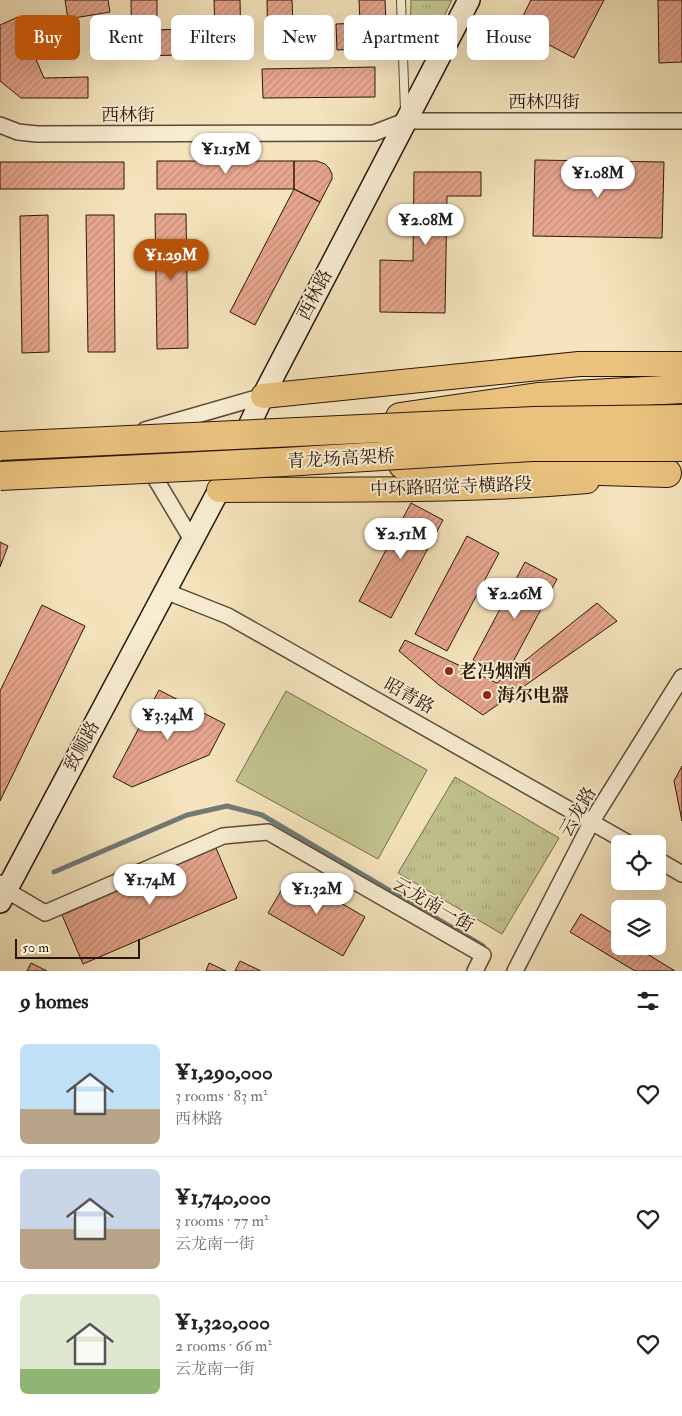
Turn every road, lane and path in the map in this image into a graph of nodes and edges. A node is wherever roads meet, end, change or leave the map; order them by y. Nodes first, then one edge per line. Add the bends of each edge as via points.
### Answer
1 (402, 0) edge
2 (468, 0) edge
3 (405, 121) junction
4 (682, 121) edge
5 (0, 126) edge
6 (682, 364) edge
7 (682, 389) edge
8 (263, 396) junction
9 (682, 419) edge
10 (288, 433) junction
11 (129, 434) junction
12 (0, 441) edge
13 (0, 446) edge
14 (682, 447) edge
15 (284, 462) junction
16 (675, 474) edge
17 (0, 476) edge
18 (219, 490) junction
19 (192, 540) junction
20 (165, 591) junction
21 (682, 677) edge
22 (592, 821) junction
23 (615, 835) edge
24 (666, 865) edge
25 (682, 874) edge
26 (2, 891) edge
27 (474, 971) edge
28 (515, 971) edge

1 - 3 lane
2 - 3 street, 西林路
3 - 4 street, 西林四街
3 - 5 street, 西林街 via 374,133 37,134
3 - 8 street, 西林路
6 - 8 main road via 579,364
7 - 10 highway, bridge via 538,397
8 - 11 street
8 - 18 street, 西林路
9 - 10 highway, 青龙场高架桥, bridge via 533,421
10 - 13 highway, 青龙场高架桥, bridge
11 - 12 street
11 - 19 street
14 - 15 highway, 青龙场高架桥, bridge via 532,447
15 - 16 highway, bridge
15 - 17 highway, 青龙场高架桥, bridge
16 - 18 main road, 中环路昭觉寺横路段 via 452,488
18 - 19 street, 西林路
19 - 20 street, 西林路
20 - 22 street, 昭青路 via 228,616
20 - 26 street, 致顺路
21 - 22 street, 云龙路
22 - 23 street, 昭青路
22 - 28 street, 云龙路
24 - 25 street
26 - 27 street, 云龙南一街 via 45,913 223,836 268,832 483,955

